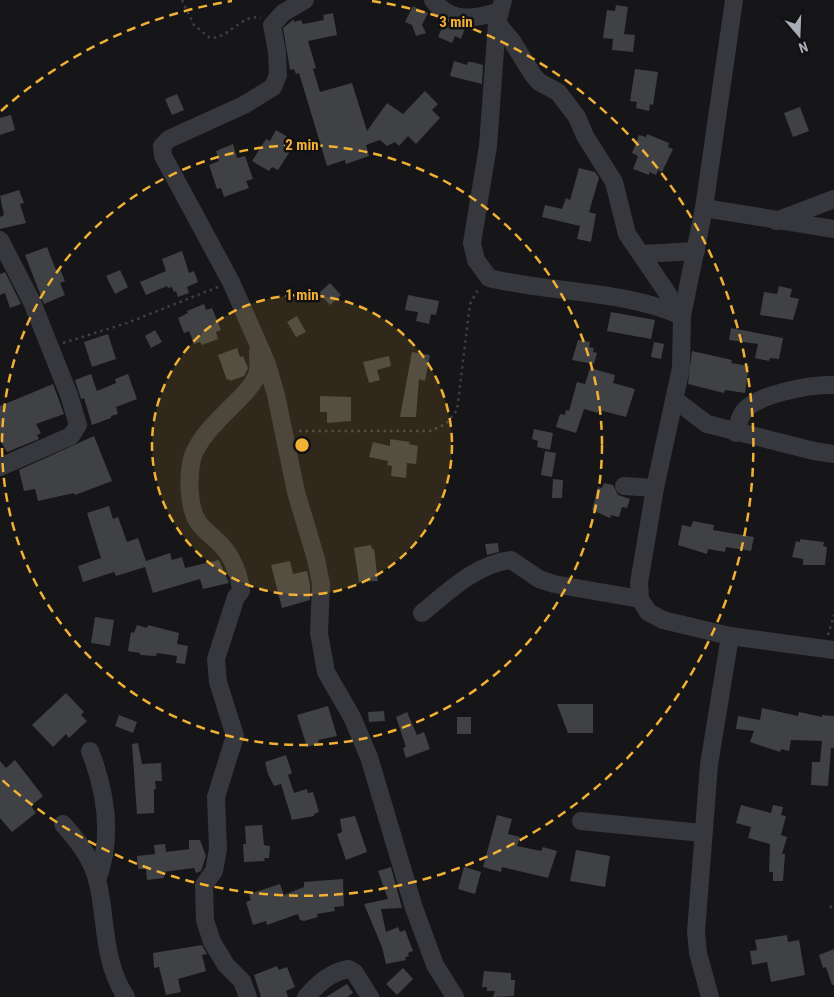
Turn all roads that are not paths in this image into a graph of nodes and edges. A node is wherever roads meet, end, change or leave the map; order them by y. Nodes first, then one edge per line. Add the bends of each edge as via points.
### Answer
1 (305, 0) edge
2 (434, 0) edge
3 (734, 0) edge
4 (500, 11) edge
5 (834, 199) edge
6 (704, 208) junction
7 (775, 221) junction
8 (834, 229) edge
9 (0, 240) edge
10 (696, 251) junction
11 (642, 254) junction
12 (677, 314) junction
13 (258, 342) junction
14 (834, 385) edge
15 (674, 399) junction
16 (736, 433) junction
17 (834, 454) edge
18 (0, 467) edge
19 (624, 486) dead end
20 (655, 488) junction
21 (640, 599) junction
22 (422, 613) dead end
23 (730, 636) junction
24 (830, 649) edge
25 (90, 751) dead end
26 (582, 821) dead end
27 (63, 824) dead end
28 (702, 833) junction
29 (97, 880) junction
30 (126, 997) edge
31 (248, 997) edge
32 (306, 997) edge
33 (370, 997) edge
34 (455, 997) edge
35 (710, 997) edge

1 - 13 street via 283,13 272,25 278,52 278,75 273,88 169,139 162,146 163,156 231,282
2 - 4 street via 458,18 483,17
3 - 6 street
4 - 11 street via 512,41 533,75 558,92 577,117 614,182 627,234
4 - 12 street via 488,146 472,243 476,260 489,278 650,305
5 - 7 street
6 - 7 street
6 - 10 street
7 - 8 street
9 - 18 street via 32,302 70,395 78,425 71,436
10 - 11 street
10 - 12 street
11 - 12 street
12 - 15 street via 681,368
13 - 31 street via 258,372 248,389 223,413 199,444 192,459 190,482 195,517 225,548 241,583 216,659 218,682 235,736 216,797 218,849 214,872 204,885 205,920 212,942 226,965 242,981
13 - 34 street via 276,395 292,475 316,559 321,584 319,634 326,672 352,717 369,757 414,908 435,965
14 - 16 street via 803,388 767,398 742,414
15 - 16 street via 707,424
15 - 20 street
16 - 17 street
19 - 20 street
20 - 21 street via 639,582
21 - 22 street via 554,584 539,579 511,560 495,562 472,575
21 - 23 street via 648,612 663,620
23 - 24 street
23 - 28 street via 708,765
25 - 29 street via 107,819 104,855
26 - 28 street
27 - 29 street via 85,851
28 - 35 street via 696,932 698,954
29 - 30 street via 106,949
32 - 33 street via 324,978 350,968

